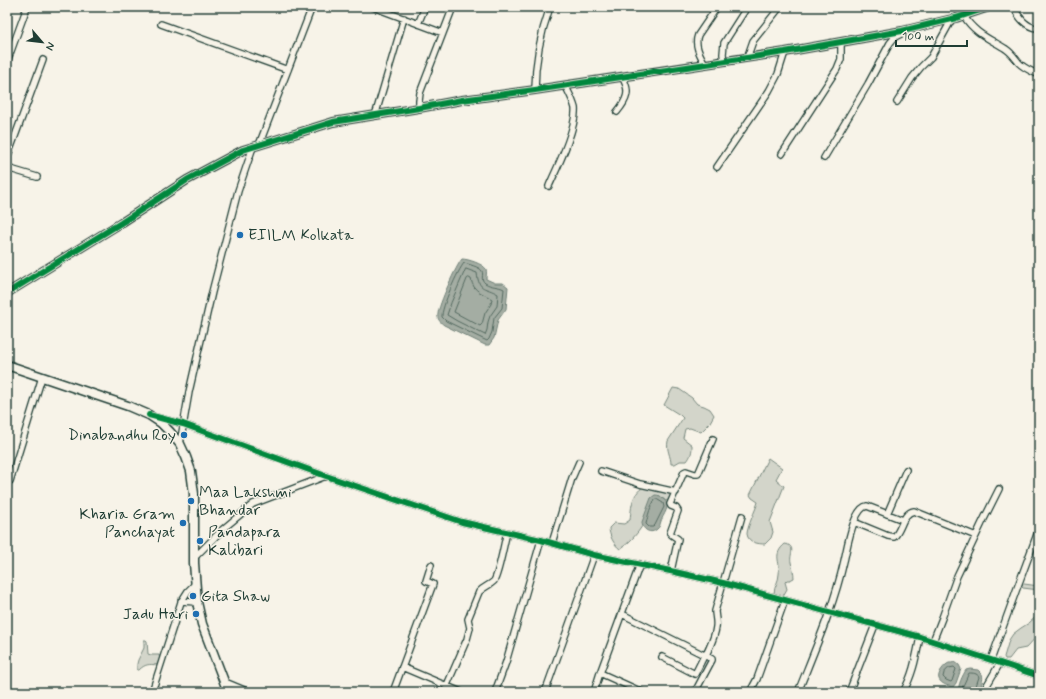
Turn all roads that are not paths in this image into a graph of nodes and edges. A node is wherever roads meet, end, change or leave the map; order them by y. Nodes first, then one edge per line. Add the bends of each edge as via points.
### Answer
1 (27, 7) edge
2 (312, 7) edge
3 (373, 7) edge
4 (425, 7) edge
5 (453, 7) edge
6 (550, 7) edge
7 (717, 7) edge
8 (747, 7) edge
9 (780, 7) edge
10 (989, 7) edge
11 (1014, 7) edge
12 (964, 16) junction
13 (404, 18) junction
14 (952, 19) junction
15 (161, 24) dead end
16 (418, 24) junction
17 (1039, 27) edge
18 (902, 31) junction
19 (443, 33) junction
20 (841, 42) junction
21 (785, 52) junction
22 (747, 58) junction
23 (43, 60) dead end
24 (724, 61) junction
25 (7, 62) edge
26 (705, 64) junction
27 (288, 70) junction
28 (1039, 75) edge
29 (622, 77) junction
30 (565, 85) junction
31 (535, 90) junction
32 (897, 102) dead end
33 (419, 108) junction
34 (617, 112) dead end
35 (375, 116) junction
36 (256, 146) junction
37 (782, 154) dead end
38 (7, 158) edge
39 (824, 158) dead end
40 (7, 168) edge
41 (717, 168) dead end
42 (37, 177) dead end
43 (550, 184) dead end
44 (7, 293) edge
45 (7, 365) edge
46 (42, 377) junction
47 (149, 415) junction
48 (183, 424) junction
49 (713, 439) dead end
50 (180, 444) junction
51 (579, 462) dead end
52 (906, 470) dead end
53 (602, 471) dead end
54 (326, 476) junction
55 (10, 481) dead end
56 (999, 489) dead end
57 (676, 492) junction
58 (887, 514) junction
59 (742, 516) dead end
60 (903, 520) junction
61 (854, 522) junction
62 (1039, 529) edge
63 (507, 532) junction
64 (976, 536) junction
65 (541, 540) junction
66 (552, 543) junction
67 (594, 555) junction
68 (194, 557) junction
69 (640, 564) junction
70 (431, 565) dead end
71 (671, 571) junction
72 (195, 584) junction
73 (723, 584) junction
74 (785, 600) junction
75 (181, 601) junction
76 (197, 602) junction
77 (830, 612) junction
78 (622, 614) junction
79 (875, 625) junction
80 (920, 637) junction
81 (933, 641) junction
82 (706, 655) junction
83 (662, 658) dead end
84 (991, 660) junction
85 (1000, 662) junction
86 (402, 667) junction
87 (600, 673) junction
88 (1039, 676) edge
89 (225, 682) junction
90 (447, 686) junction
91 (152, 692) edge
92 (228, 692) edge
93 (248, 692) edge
94 (393, 692) edge
95 (444, 692) edge
96 (461, 692) edge
97 (495, 692) edge
98 (545, 692) edge
99 (594, 692) edge
100 (642, 692) edge
101 (695, 692) edge
102 (750, 692) edge
103 (798, 692) edge
104 (849, 692) edge
105 (903, 692) edge
106 (983, 692) edge

1 - 25 street
2 - 27 street
3 - 13 street
4 - 16 street
5 - 19 street
6 - 31 street via 537,53
7 - 26 street via 696,40
8 - 24 street via 724,43
9 - 22 street via 753,41
10 - 12 street
11 - 17 street via 1022,21 1034,28
12 - 14 street
12 - 28 street via 976,31 1006,48 1020,64
13 - 16 street
13 - 35 street
14 - 18 street
14 - 32 street via 931,57 920,67
15 - 27 street
16 - 19 street
18 - 20 street
18 - 39 street via 890,43
19 - 33 street via 420,93
20 - 21 street
20 - 37 street via 842,53 837,69
21 - 22 street
21 - 41 street via 769,91
22 - 24 street
23 - 38 street
24 - 26 street
26 - 29 street
27 - 36 street
29 - 30 street
29 - 34 street via 627,93
30 - 31 street
30 - 43 street via 575,108 573,126
31 - 33 street
33 - 35 street
35 - 36 street via 333,122
36 - 44 street via 243,150 187,180
36 - 48 street via 238,191 212,292
40 - 42 street
45 - 46 main road
46 - 47 main road
46 - 55 street
47 - 48 street
47 - 50 main road via 161,423
48 - 50 street
48 - 54 street
49 - 57 street via 698,474 685,471
50 - 68 main road via 191,471 194,494
51 - 66 street
52 - 58 street
53 - 57 street via 640,484
54 - 63 street via 462,522
54 - 68 street via 253,504
56 - 64 street
57 - 71 street via 670,504 678,512 670,533 678,541
58 - 60 street
58 - 61 street via 864,506
59 - 73 street
60 - 61 street via 894,537
60 - 64 street via 914,511
61 - 77 street
62 - 84 street
63 - 65 street
63 - 90 street via 497,574 491,584 479,592 468,619 469,634
64 - 81 street via 957,576
65 - 66 street
65 - 97 street
66 - 67 street
67 - 69 street
67 - 98 street
68 - 72 main road
69 - 71 street
69 - 78 street
70 - 86 street via 426,581 433,584
71 - 73 street
72 - 75 street
72 - 76 main road
73 - 74 street
73 - 82 street via 715,612 715,632
74 - 77 street
74 - 102 street
75 - 76 street
75 - 91 street
76 - 89 main road via 202,624
77 - 79 street
77 - 103 street
78 - 82 street
78 - 87 street
79 - 80 street
79 - 104 street
80 - 81 street
80 - 105 street via 914,667
81 - 84 street
82 - 83 street via 695,674
82 - 101 street via 712,660
84 - 85 street
85 - 88 street
85 - 106 street
86 - 90 street
86 - 94 street
87 - 99 street
87 - 100 street
89 - 92 main road
89 - 93 street
90 - 95 street
90 - 96 street

